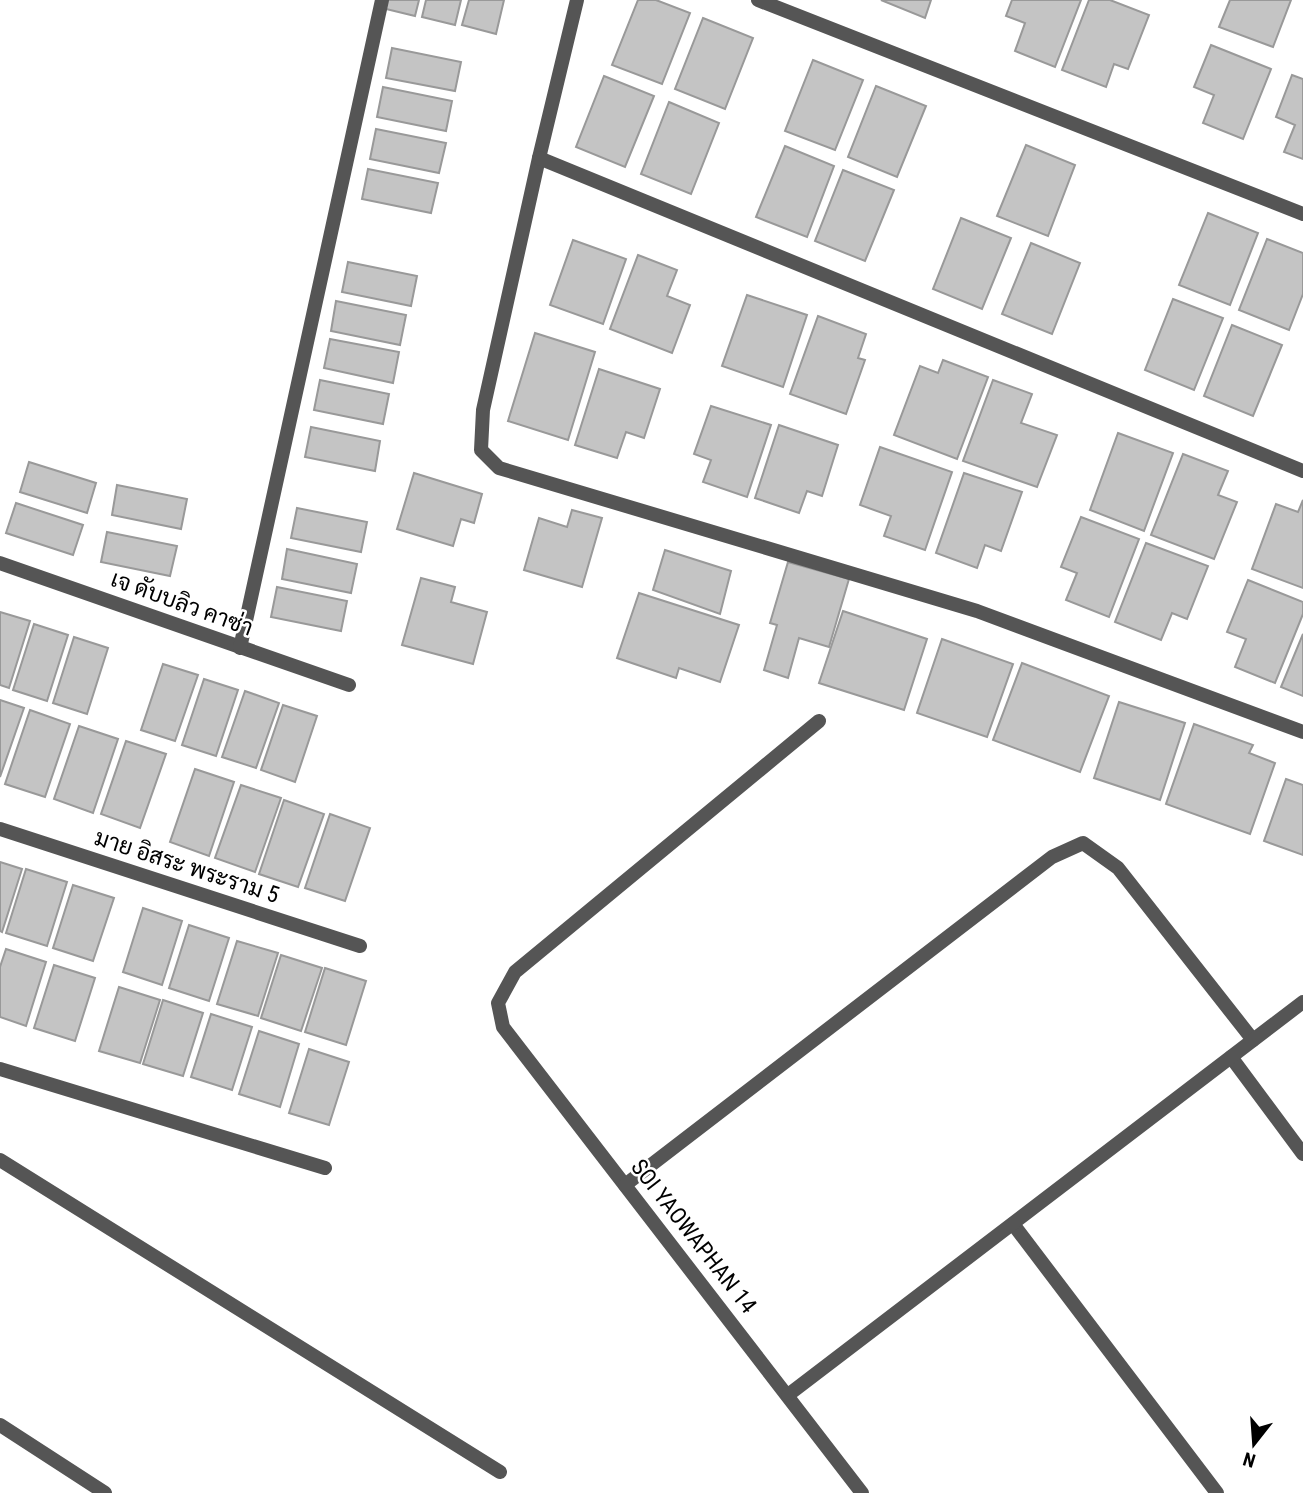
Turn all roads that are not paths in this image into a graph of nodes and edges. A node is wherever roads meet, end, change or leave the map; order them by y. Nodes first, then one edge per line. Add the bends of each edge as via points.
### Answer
1 (382, 0) edge
2 (577, 0) edge
3 (758, 0) edge
4 (539, 158) junction
5 (1303, 214) edge
6 (1303, 471) edge
7 (0, 563) edge
8 (240, 648) junction
9 (349, 685) dead end
10 (819, 721) dead end
11 (1303, 732) edge
12 (0, 829) edge
13 (360, 946) dead end
14 (1303, 1002) edge
15 (1253, 1040) junction
16 (1231, 1057) junction
17 (0, 1069) edge
18 (1303, 1154) edge
19 (0, 1160) edge
20 (325, 1168) dead end
21 (625, 1185) junction
22 (1013, 1224) junction
23 (788, 1395) junction
24 (0, 1425) edge
25 (500, 1472) dead end
26 (105, 1493) edge
27 (862, 1493) edge
28 (1217, 1493) edge

1 - 8 street
2 - 4 street
3 - 5 street
4 - 6 street
4 - 11 street via 483,410 481,450 499,468 976,611
7 - 8 street, เจ ดับบลิว คาซ่า
8 - 9 street, เจ ดับบลิว คาซ่า
10 - 21 street, SOI YAOWAPHAN 14 via 515,972 498,1003 503,1027
12 - 13 street, มาย อิสระ พระราม 5
14 - 15 street
15 - 16 street
15 - 21 street via 1118,868 1083,843 1052,857
16 - 18 street
16 - 22 street
17 - 20 street
19 - 25 street
21 - 23 street, SOI YAOWAPHAN 14
22 - 23 street
22 - 28 street
23 - 27 street, SOI YAOWAPHAN 14
24 - 26 street

